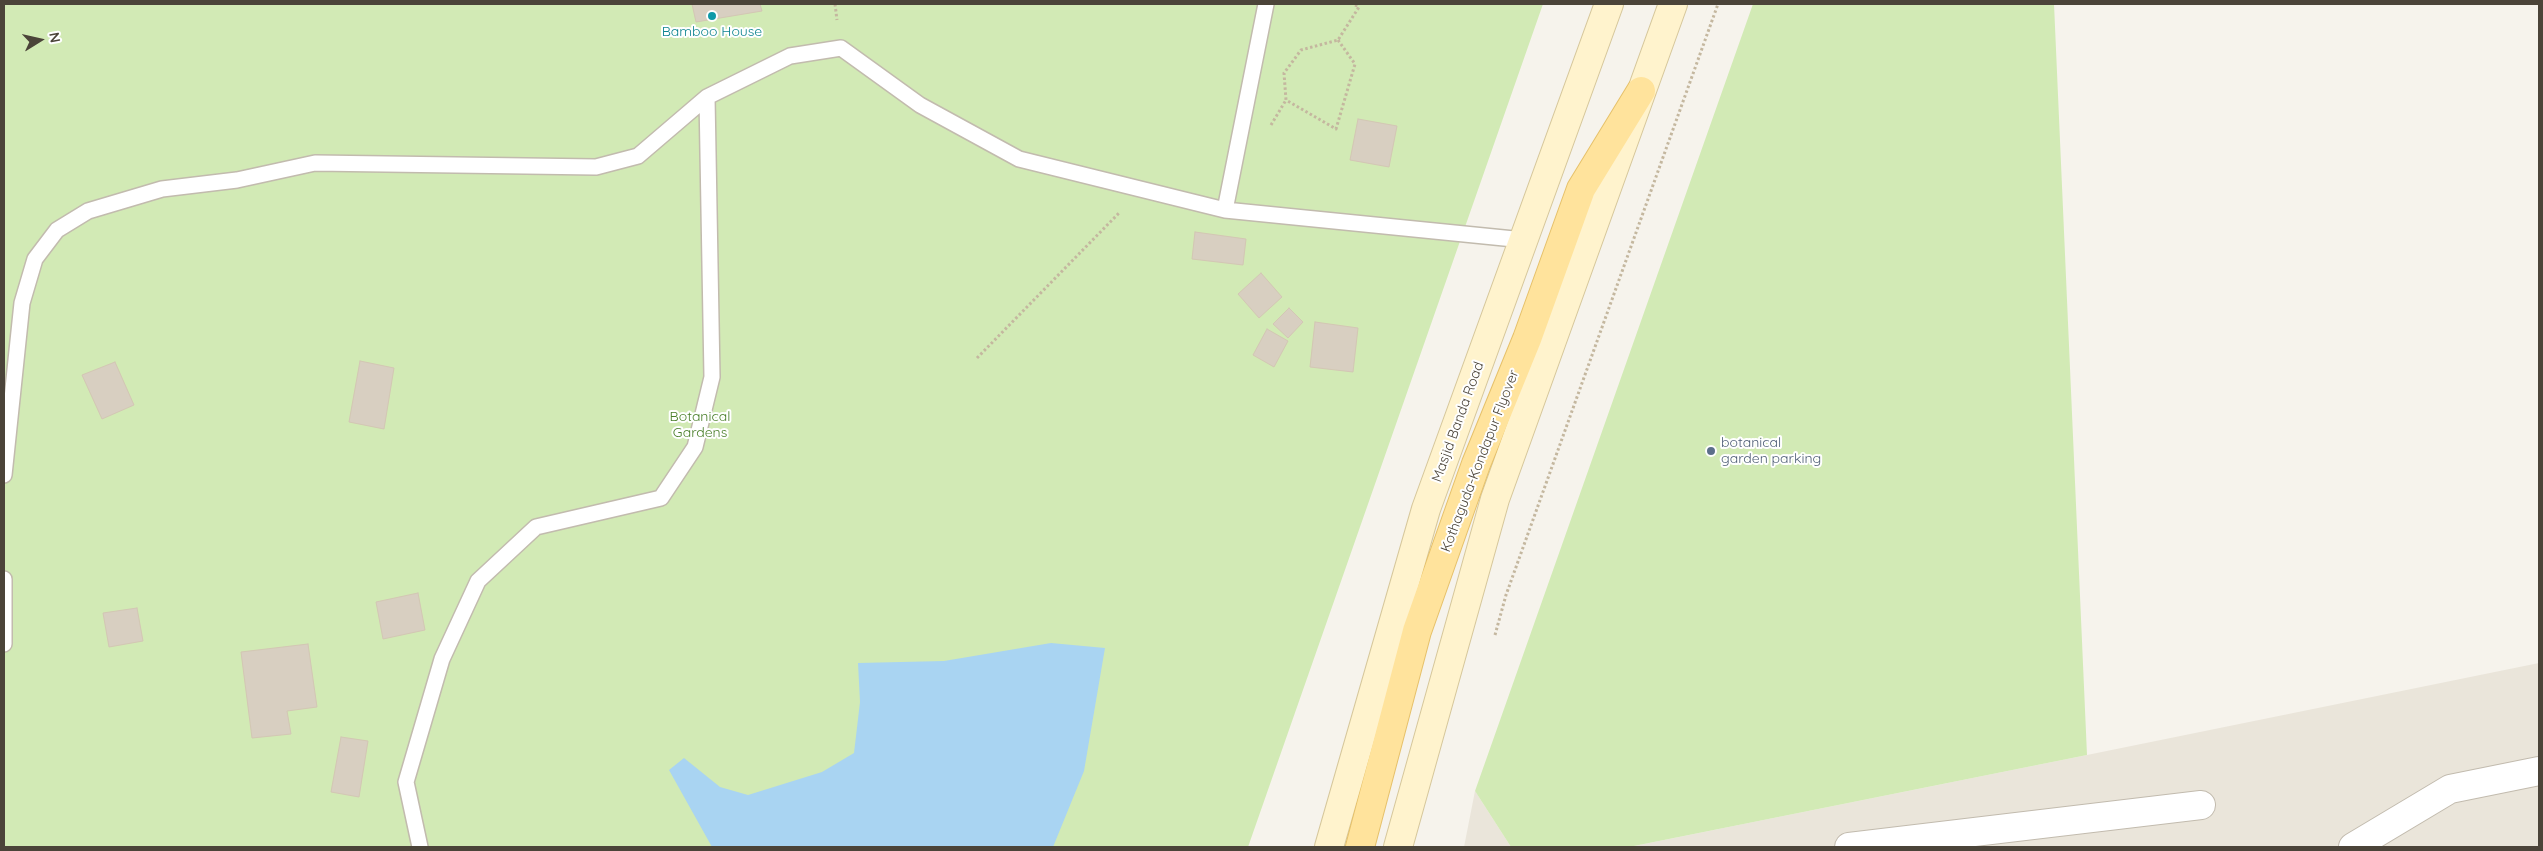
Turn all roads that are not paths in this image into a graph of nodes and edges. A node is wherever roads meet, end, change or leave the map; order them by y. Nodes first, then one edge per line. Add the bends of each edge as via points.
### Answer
1 (1266, 4) edge
2 (1609, 4) edge
3 (1673, 4) edge
4 (1641, 91) junction
5 (707, 97) junction
6 (1225, 210) junction
7 (1524, 240) junction
8 (4, 475) edge
9 (4, 579) edge
10 (4, 644) edge
11 (2539, 771) edge
12 (2201, 805) dead end
13 (420, 847) edge
14 (1329, 847) edge
15 (1360, 847) edge
16 (1398, 847) edge
17 (1849, 847) edge
18 (2354, 847) edge

1 - 6 lane
2 - 7 main road, Masjid Banda Road
3 - 4 main road
4 - 15 main road, Kothaguda-Kondapur Flyover via 1581,189 1527,339 1476,464 1417,632
4 - 16 main road via 1495,499
5 - 6 lane via 790,56 841,48 920,105 1019,159
5 - 8 lane via 638,156 596,167 315,163 237,180 162,189 88,211 57,230 35,259 22,303
5 - 13 lane via 712,377 695,447 661,498 536,527 478,581 442,659 406,782
6 - 7 lane
7 - 14 main road, Masjid Banda Road via 1426,509
9 - 10 lane
11 - 18 street via 2450,789
12 - 17 street

